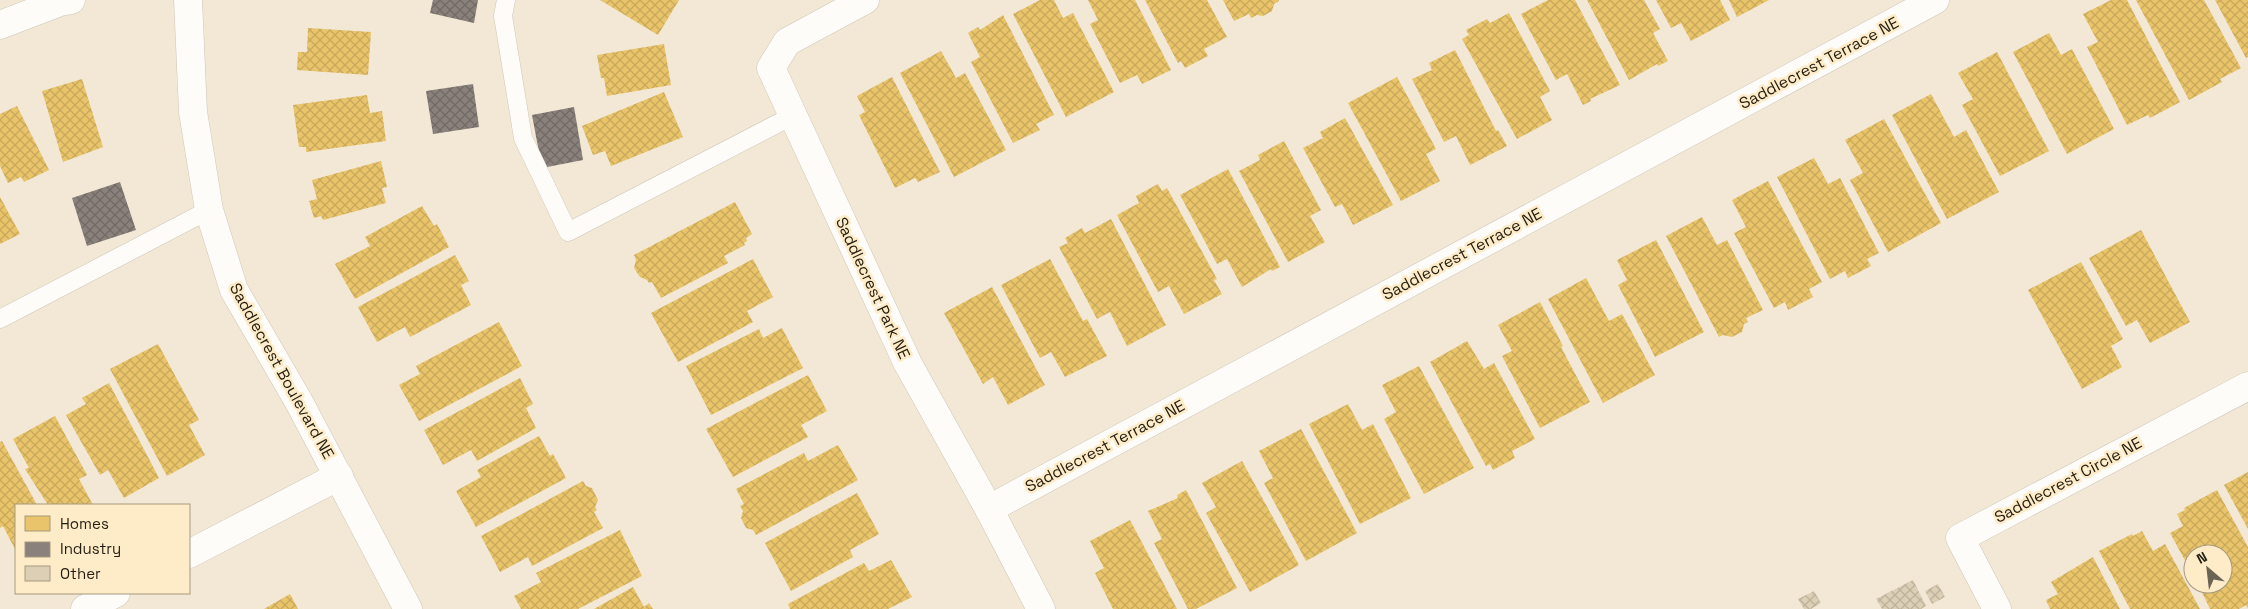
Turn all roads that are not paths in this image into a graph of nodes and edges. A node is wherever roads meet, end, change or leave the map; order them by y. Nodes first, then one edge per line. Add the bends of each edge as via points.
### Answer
1 (71, 0) edge
2 (188, 0) edge
3 (506, 0) edge
4 (865, 0) edge
5 (1935, 0) edge
6 (0, 25) edge
7 (794, 115) junction
8 (209, 210) junction
9 (0, 319) edge
10 (2248, 386) edge
11 (339, 476) junction
12 (989, 509) junction
13 (190, 553) edge
14 (114, 594) edge
15 (86, 609) edge
16 (408, 609) edge
17 (1041, 609) edge
18 (1997, 609) edge

1 - 6 street
2 - 8 street, Saddlecrest Boulevard NE via 193,112
3 - 7 lane via 503,16 523,138 568,232
4 - 7 street, Saddlecrest Park NE via 786,42 771,68
5 - 12 street, Saddlecrest Terrace NE
7 - 12 street, Saddlecrest Park NE via 908,364
8 - 9 lane
8 - 11 street, Saddlecrest Boulevard NE via 234,290
10 - 18 street, Saddlecrest Circle NE via 1960,538
11 - 13 street
11 - 16 street, Saddlecrest Boulevard NE
12 - 17 street, Saddlecrest Park NE
14 - 15 street

